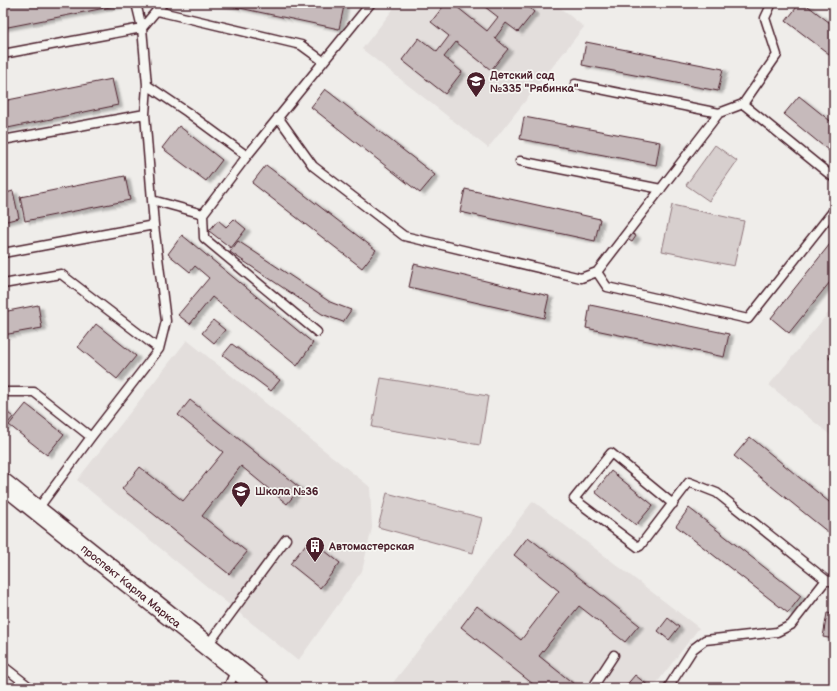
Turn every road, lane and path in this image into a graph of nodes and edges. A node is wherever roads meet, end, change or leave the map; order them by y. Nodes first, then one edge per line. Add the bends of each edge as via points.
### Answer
1 (136, 3) edge
2 (164, 3) edge
3 (370, 3) edge
4 (772, 3) edge
5 (157, 11) junction
6 (142, 28) junction
7 (3, 54) edge
8 (324, 61) junction
9 (575, 84) dead end
10 (147, 85) junction
11 (743, 104) junction
12 (719, 113) junction
13 (145, 114) junction
14 (278, 117) junction
15 (3, 140) edge
16 (247, 156) junction
17 (520, 161) dead end
18 (834, 178) edge
19 (661, 189) junction
20 (152, 200) junction
21 (834, 210) edge
22 (203, 214) junction
23 (154, 225) junction
24 (3, 253) edge
25 (597, 272) junction
26 (3, 284) edge
27 (317, 332) dead end
28 (159, 349) junction
29 (3, 392) edge
30 (91, 437) junction
31 (3, 483) edge
32 (673, 504) junction
33 (37, 510) junction
34 (286, 539) dead end
35 (830, 581) edge
36 (207, 646) junction
37 (614, 655) dead end
38 (3, 666) edge
39 (236, 669) junction
40 (31, 688) edge
41 (228, 688) edge
42 (260, 688) edge
43 (596, 688) edge
44 (668, 688) edge

1 - 6 lane
2 - 5 lane
3 - 8 lane
4 - 11 lane via 765,18 777,55
5 - 6 lane
5 - 8 lane via 301,45
6 - 7 lane
6 - 10 lane
8 - 14 lane
9 - 12 lane
10 - 13 lane
10 - 16 lane
11 - 12 lane
11 - 18 lane
12 - 19 lane
13 - 15 lane
13 - 20 lane
14 - 16 lane
14 - 25 lane via 313,166 404,236 581,278
16 - 22 lane
17 - 19 lane
19 - 25 lane
20 - 22 lane
20 - 23 lane
21 - 25 lane via 748,319 607,287
22 - 27 lane via 204,238
23 - 24 lane
23 - 28 lane via 166,321
26 - 28 lane via 61,274
28 - 30 lane
29 - 30 lane via 34,392
30 - 33 lane
31 - 33 street, проспект Карла Маркса
32 - 32 lane via 611,453 574,499 638,547
32 - 35 lane via 689,482 717,493
33 - 36 street, проспект Карла Маркса
34 - 36 lane
35 - 44 lane via 790,626 777,632 705,640 693,649
36 - 39 street, проспект Карла Маркса
37 - 43 lane via 595,684
38 - 40 lane
39 - 41 lane
39 - 42 street, проспект Карла Маркса

